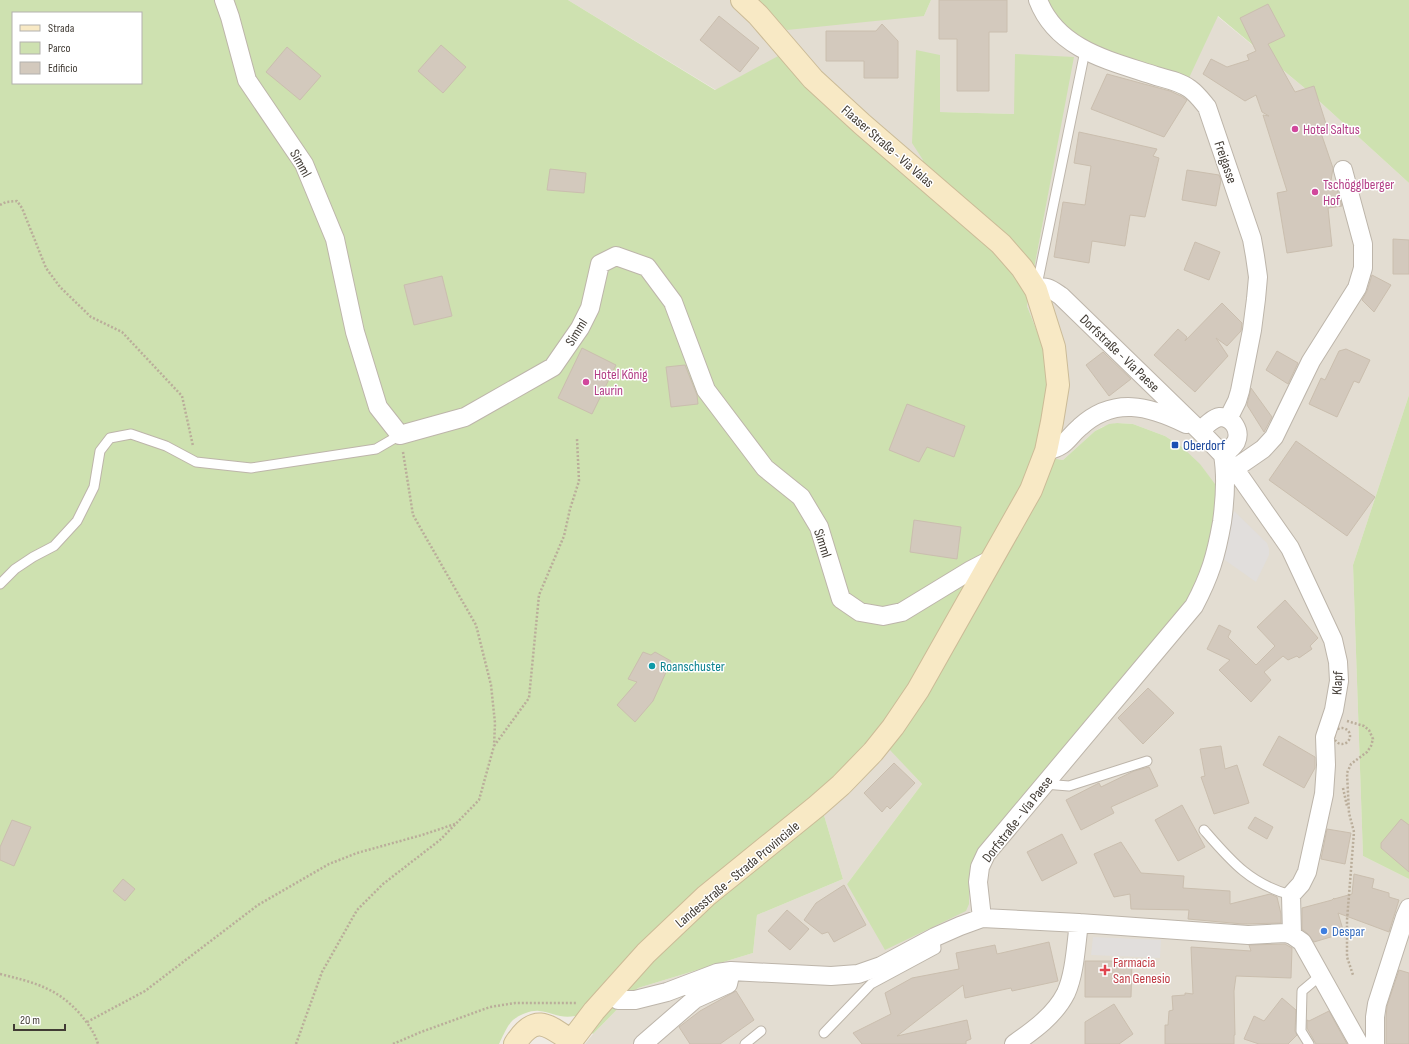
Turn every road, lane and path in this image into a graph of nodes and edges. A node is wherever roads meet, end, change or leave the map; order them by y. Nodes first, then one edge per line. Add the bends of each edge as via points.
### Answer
1 (224, 0) edge
2 (742, 0) edge
3 (1038, 0) edge
4 (1085, 51) junction
5 (1343, 170) dead end
6 (0, 206) edge
7 (1036, 290) junction
8 (1228, 419) junction
9 (1200, 431) junction
10 (400, 436) junction
11 (577, 439) dead end
12 (1046, 451) junction
13 (196, 462) junction
14 (1229, 462) junction
15 (994, 558) junction
16 (0, 584) edge
17 (1341, 720) dead end
18 (494, 746) junction
19 (1147, 761) dead end
20 (1044, 784) junction
21 (1344, 791) dead end
22 (1349, 813) junction
23 (455, 824) junction
24 (1204, 830) dead end
25 (1291, 896) junction
26 (1409, 908) edge
27 (982, 918) junction
28 (1080, 923) junction
29 (1292, 935) junction
30 (935, 937) junction
31 (731, 971) junction
32 (0, 974) edge
33 (1321, 974) junction
34 (1353, 974) dead end
35 (609, 993) junction
36 (490, 1007) dead end
37 (87, 1022) junction
38 (761, 1031) dead end
39 (824, 1033) dead end
40 (570, 1043) edge
41 (98, 1044) edge
42 (296, 1044) edge
43 (393, 1044) edge
44 (514, 1044) edge
45 (643, 1044) edge
46 (745, 1044) edge
47 (1014, 1044) edge
48 (1309, 1044) edge
49 (1359, 1044) edge
50 (1374, 1044) edge

1 - 10 street, Simml via 247,80 304,164 335,239 354,332 378,407
2 - 7 main road, Flaaser Straße - Via Valas via 819,84 1001,244 1022,268
3 - 4 street, Freigasse via 1063,35
4 - 7 lane
4 - 8 street, Freigasse via 1189,88 1207,107 1252,240 1258,277 1244,372 1237,401
5 - 14 street via 1363,244 1363,268 1357,288 1310,361 1274,437 1263,449
6 - 13 path via 6,202 17,201 46,268 60,287 91,317 122,332 182,396
7 - 9 street, Dorfstraße - Via Paese via 1047,287 1061,296
7 - 12 main road, Flaaser Straße - Via Valas via 1054,347 1058,384
8 - 9 street via 1214,419
8 - 14 street via 1238,434
9 - 12 street, Dorfstraße - Via Paese via 1151,410 1112,408 1080,426 1065,443
9 - 14 street, Dorfstraße - Via Paese
10 - 13 lane via 376,448 251,468
10 - 15 street, Simml via 465,417 553,368 590,308 600,264 616,256 647,267 672,302 706,390 765,468 800,497 819,527 841,599 860,612 883,616 902,612
10 - 18 path via 413,515 476,626 491,685 495,723
11 - 18 path via 579,481 564,536 539,595 529,698
12 - 15 main road, Flaaser Straße - Via Valas via 1031,490
13 - 16 lane via 166,446 131,434 110,438 100,451 94,487 77,520 54,546 15,569
14 - 20 street, Dorfstraße - Via Paese via 1225,468 1225,501 1216,554 1194,606
14 - 25 street, Klapf via 1290,548 1336,648 1339,688 1325,737 1326,779 1321,813 1307,872
15 - 35 main road, Landesstraße - Strada Provinciale via 918,690 873,752 817,806 706,896
17 - 22 path via 1364,726 1373,739 1367,752 1348,768
18 - 23 path via 479,800
19 - 20 lane via 1069,786
20 - 27 street, Dorfstraße - Via Paese via 986,854 980,867 978,882
21 - 22 path
22 - 34 path via 1354,832 1347,920 1347,957
23 - 37 path via 357,852 329,864 258,905 145,991
23 - 42 path via 440,840 383,884 357,910 322,972
24 - 25 lane via 1246,874 1265,886
25 - 29 street
26 - 50 street via 1377,1004
27 - 28 street
27 - 30 street
28 - 29 street via 1248,935 1281,932
28 - 47 street via 1066,992 1048,1017
29 - 33 street via 1302,942
30 - 31 street via 881,966 858,974 831,976
30 - 39 lane via 936,949 871,984
31 - 35 street via 717,973 667,992 635,1000 618,1000
31 - 45 street via 728,984 696,999
32 - 37 path via 41,985 56,993
33 - 48 lane via 1302,991 1301,1031
33 - 49 street
35 - 40 main road, Landesstraße - Strada Provinciale
36 - 43 path
37 - 41 path
38 - 46 lane
40 - 44 main road via 553,1029 536,1025 525,1030

